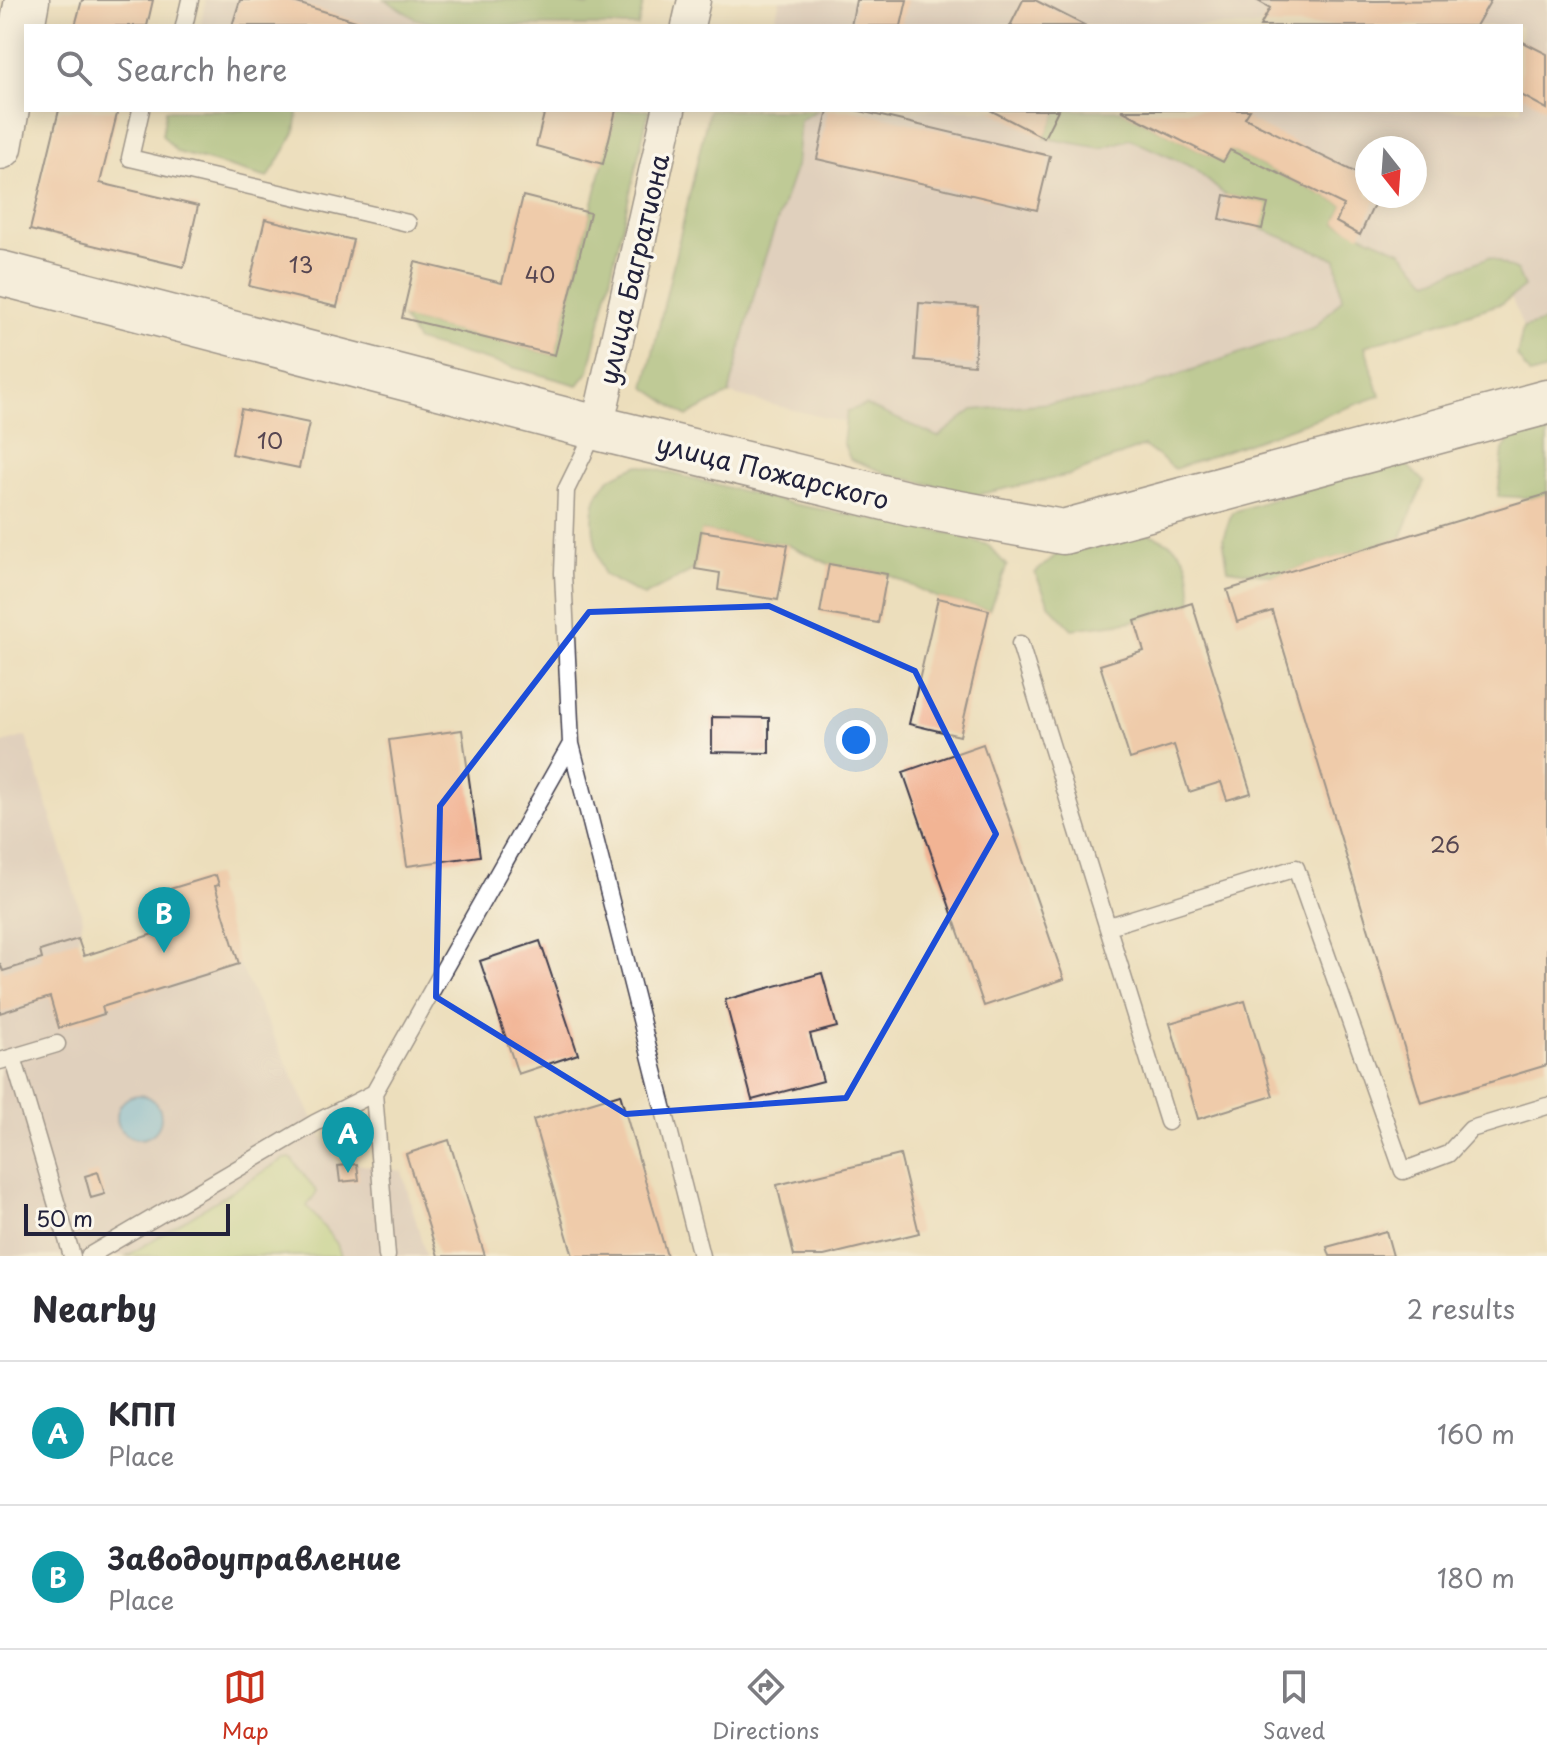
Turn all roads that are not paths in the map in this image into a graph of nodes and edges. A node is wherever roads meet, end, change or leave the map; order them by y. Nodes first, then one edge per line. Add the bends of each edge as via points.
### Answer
1 (190, 0) edge
2 (694, 0) edge
3 (184, 24) edge
4 (688, 24) edge
5 (24, 26) edge
6 (141, 112) edge
7 (669, 112) edge
8 (0, 147) edge
9 (408, 223) dead end
10 (0, 273) edge
11 (1547, 402) edge
12 (597, 428) junction
13 (1020, 644) dead end
14 (571, 744) junction
15 (1109, 926) junction
16 (57, 1044) dead end
17 (6, 1059) edge
18 (374, 1093) junction
19 (1547, 1106) edge
20 (1168, 1122) dead end
21 (72, 1256) edge
22 (89, 1256) edge
23 (387, 1256) edge
24 (701, 1256) edge

1 - 3 lane
2 - 4 street
5 - 8 street
6 - 9 lane via 130,158
7 - 12 street, улица Багратиона
10 - 12 street, улица Пожарского
11 - 12 street, улица Пожарского via 1063,532 910,504
12 - 14 lane via 566,490 563,573
13 - 15 lane
14 - 18 lane
14 - 24 lane
15 - 19 lane via 1296,868 1403,1171 1448,1154 1471,1129
15 - 20 lane
16 - 17 lane
17 - 21 lane
18 - 22 lane
18 - 23 lane

